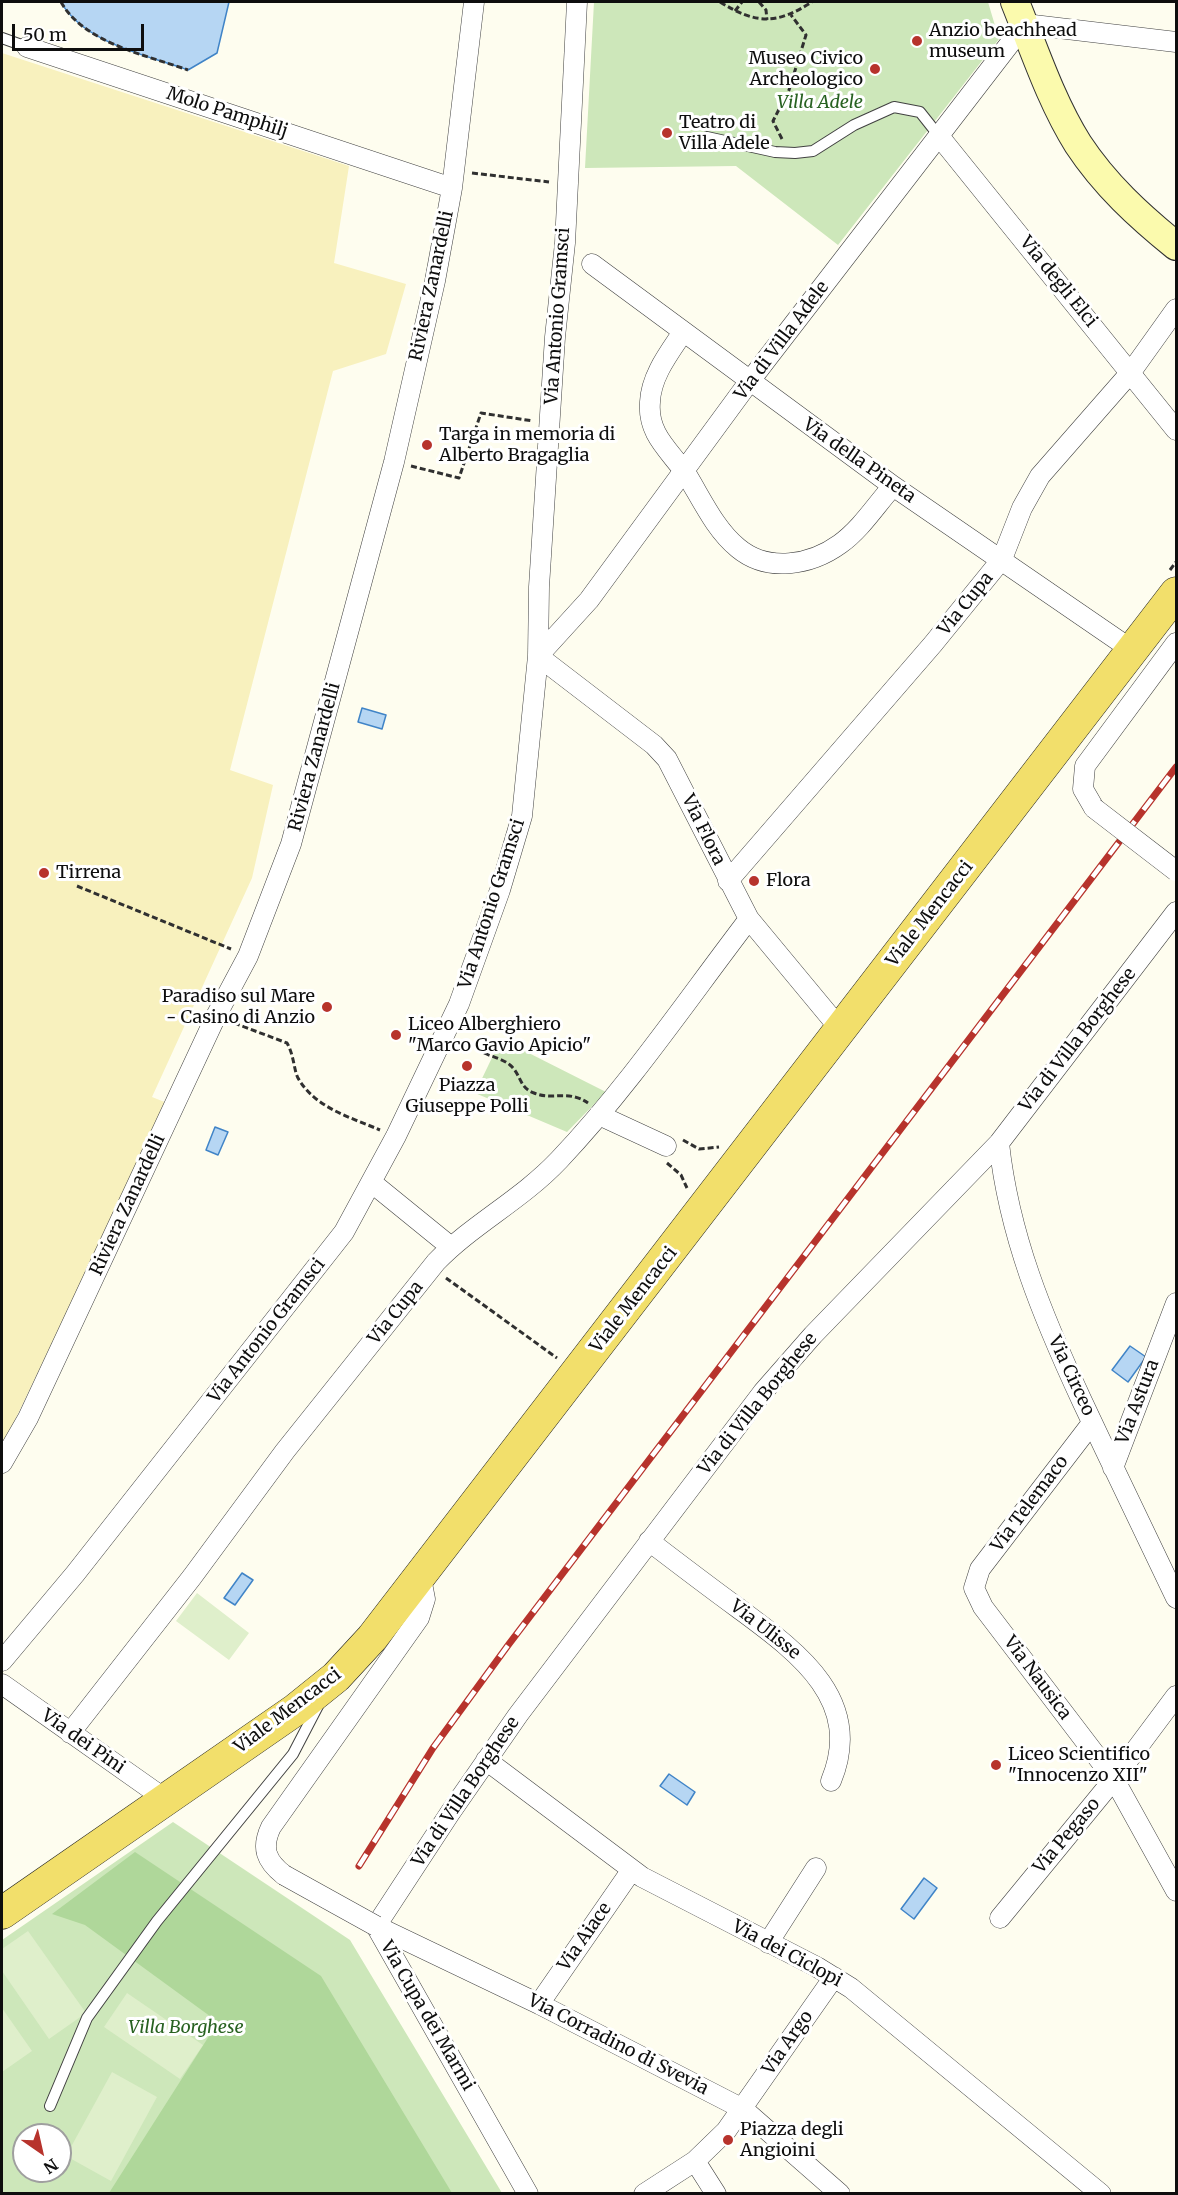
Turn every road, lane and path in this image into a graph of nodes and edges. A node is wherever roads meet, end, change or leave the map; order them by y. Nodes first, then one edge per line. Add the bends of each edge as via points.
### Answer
1 (61, 2) edge
2 (474, 2) edge
3 (577, 2) edge
4 (720, 2) edge
5 (742, 2) edge
6 (759, 2) edge
7 (812, 2) edge
8 (735, 11) junction
9 (1020, 13) edge
10 (791, 15) junction
11 (767, 20) junction
12 (2, 38) edge
13 (1176, 42) edge
14 (27, 47) joint
15 (188, 70) dead end
16 (939, 136) junction
17 (707, 137) dead end
18 (795, 153) junction
19 (453, 179) junction
20 (566, 184) junction
21 (1176, 246) edge
22 (592, 264) dead end
23 (1176, 309) edge
24 (683, 332) junction
25 (1131, 372) junction
26 (749, 382) junction
27 (549, 424) junction
28 (1176, 430) edge
29 (394, 462) junction
30 (685, 472) junction
31 (893, 486) junction
32 (1002, 560) junction
33 (1176, 593) edge
34 (1176, 643) edge
35 (1132, 650) junction
36 (538, 656) junction
37 (1176, 871) edge
38 (728, 881) junction
39 (77, 886) dead end
40 (1176, 912) edge
41 (749, 919) junction
42 (248, 956) junction
43 (216, 1016) junction
44 (841, 1030) junction
45 (484, 1053) dead end
46 (599, 1115) junction
47 (396, 1136) junction
48 (999, 1143) junction
49 (666, 1146) junction
50 (749, 1151) junction
51 (371, 1182) junction
52 (702, 1212) junction
53 (451, 1247) junction
54 (431, 1268) junction
55 (1176, 1303) edge
56 (578, 1373) junction
57 (1092, 1423) junction
58 (2, 1463) edge
59 (1113, 1468) junction
60 (649, 1541) junction
61 (421, 1578) junction
62 (974, 1588) joint
63 (1176, 1598) edge
64 (2, 1661) edge
65 (330, 1683) junction
66 (2, 1684) edge
67 (1176, 1696) edge
68 (70, 1732) junction
69 (486, 1760) junction
70 (1114, 1779) junction
71 (831, 1781) dead end
72 (165, 1799) junction
73 (816, 1869) dead end
74 (632, 1871) junction
75 (1176, 1891) edge
76 (2, 1912) edge
77 (1000, 1918) dead end
78 (376, 1926) junction
79 (768, 1943) junction
80 (834, 1977) junction
81 (539, 2004) junction
82 (50, 2106) dead end
83 (743, 2109) junction
84 (695, 2161) junction
85 (528, 2193) edge
86 (644, 2193) edge
87 (716, 2193) edge
88 (840, 2193) edge
89 (1101, 2193) edge

1 - 15 path via 68,14 103,39
2 - 19 street, Riviera Zanardelli
3 - 20 street, Via Antonio Gramsci
4 - 8 path
5 - 8 path
6 - 11 path via 766,10
7 - 10 path
8 - 11 path
9 - 13 street
9 - 16 street, Via di Villa Adele
9 - 21 street via 1063,117 1085,154 1130,207
10 - 11 path
10 - 18 path via 806,35 789,90 773,121 784,144
12 - 14 lane, Molo Pamphilj
14 - 19 street, Molo Pamphilj
16 - 18 lane via 920,112 894,107 854,125 813,151
16 - 25 street, Via degli Elci
16 - 26 street, Via di Villa Adele
17 - 18 lane
19 - 20 path
19 - 29 street, Riviera Zanardelli via 435,281
20 - 27 street, Via Antonio Gramsci via 565,243
22 - 24 street, Via della Pineta
23 - 25 street, Via Cupa
24 - 26 street, Via della Pineta
24 - 30 street via 657,374 650,402 655,432 669,456
25 - 28 street, Via degli Elci
25 - 32 street, Via Cupa via 1040,476 1022,508
26 - 30 street, Via di Villa Adele
26 - 31 street, Via della Pineta
27 - 29 path via 481,413 459,478
27 - 36 street, Via Antonio Gramsci
29 - 42 street, Riviera Zanardelli via 307,790 273,895
30 - 31 street via 732,542 758,560 773,564 812,559 841,543
30 - 36 street, Via di Villa Adele via 585,605
31 - 32 street, Via della Pineta
32 - 35 street, Via della Pineta
32 - 38 street, Via Cupa
33 - 35 main road, Viale Mencacci
34 - 37 street, bridge via 1085,766 1083,789 1094,808
35 - 44 main road, Viale Mencacci
36 - 38 street, Via Flora via 667,759
36 - 47 street, Via Antonio Gramsci via 522,816 459,1004
38 - 41 street, Via Flora
39 - 42 path
40 - 48 street, Via di Villa Borghese
41 - 44 street, Via Flora
41 - 46 street, Via Cupa
42 - 43 street, Riviera Zanardelli
43 - 47 path via 288,1043 295,1057 297,1077 323,1106
43 - 58 street, Riviera Zanardelli via 28,1418
44 - 50 main road, Viale Mencacci
45 - 46 path via 510,1065 524,1088 543,1096 578,1096
46 - 49 street
46 - 53 street, Via Cupa via 529,1189
47 - 51 street, Via Antonio Gramsci
48 - 57 street, Via Circeo via 1008,1203 1023,1262
48 - 60 street, Via di Villa Borghese via 797,1352
49 - 50 path via 680,1138 699,1149 730,1146
49 - 52 path via 667,1163 681,1175
50 - 52 main road, Viale Mencacci
51 - 53 street
51 - 64 street, Via Antonio Gramsci via 325,1258
52 - 56 main road, Viale Mencacci
53 - 54 street, Via Cupa
54 - 56 path
54 - 68 street, Via Cupa
55 - 59 street, Via Astura
56 - 61 main road, Viale Mencacci
57 - 59 street, Via Circeo
57 - 62 street, Via Telemaco via 980,1569
59 - 63 street, Via Circeo
60 - 69 street, Via di Villa Borghese
60 - 71 street, Via Ulisse via 784,1642 812,1670 826,1691 839,1724 840,1750
61 - 65 main road, Viale Mencacci
61 - 78 street, Via Cupa dei Marmi, bridge via 425,1599 419,1618 271,1827 265,1843 274,1868
62 - 70 street, Via Nausica via 983,1608
65 - 72 main road, Viale Mencacci
65 - 82 lane via 292,1754 157,1921 87,2018
66 - 68 street, Via dei Pini
67 - 70 street, Via Pegaso
68 - 72 street, Via dei Pini
69 - 74 street, Via dei Ciclopi
69 - 78 street, Via di Villa Borghese
70 - 75 street, Via Nausica
70 - 77 street, Via Pegaso
72 - 76 main road, Viale Mencacci
73 - 79 street
74 - 79 street, Via dei Ciclopi
74 - 81 street, Via Aiace
78 - 81 street, Via Corradino di Svevia
78 - 85 street, Via Cupa dei Marmi
79 - 80 street, Via dei Ciclopi
80 - 83 street, Via Argo
80 - 89 street, Via dei Ciclopi
81 - 83 street, Via Corradino di Svevia
83 - 84 street
83 - 88 street, Via Corradino di Svevia
84 - 86 street
84 - 87 street

